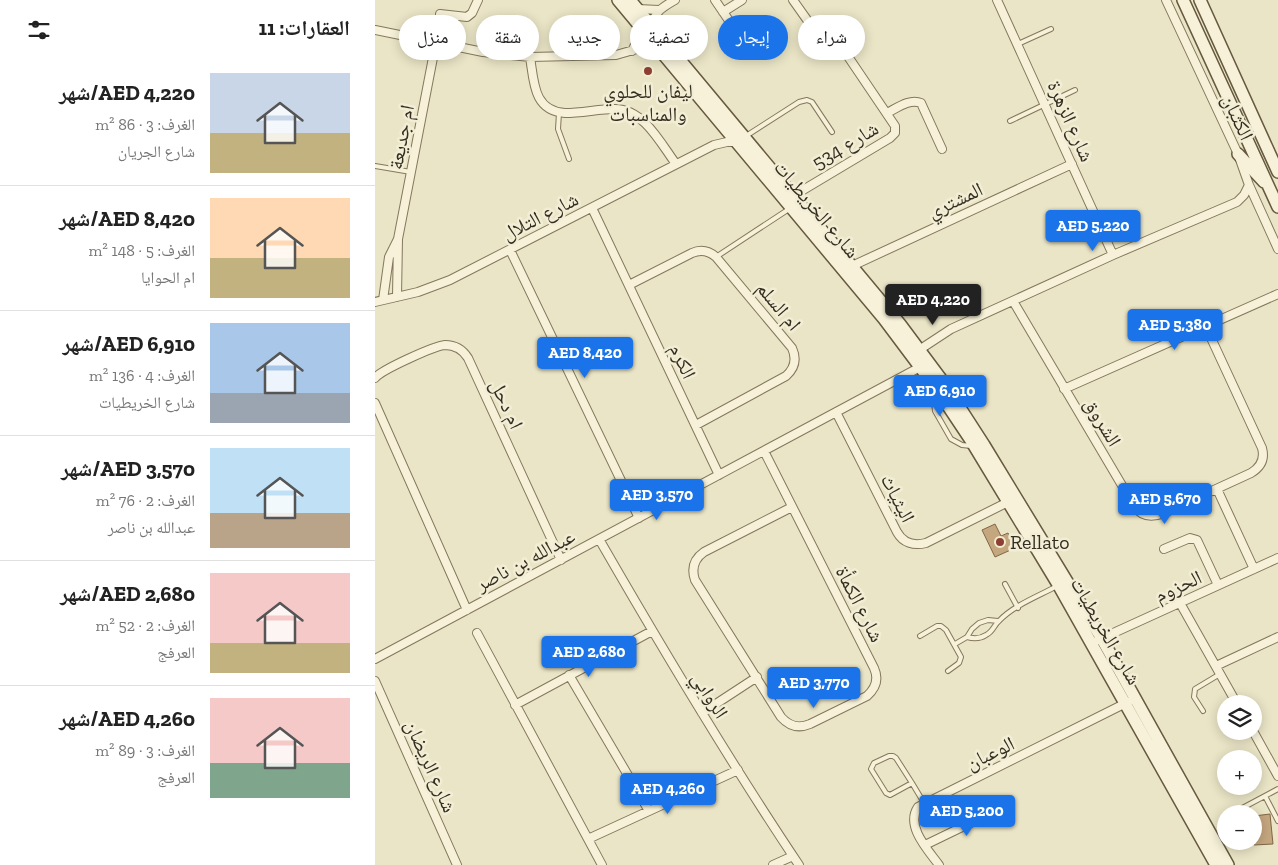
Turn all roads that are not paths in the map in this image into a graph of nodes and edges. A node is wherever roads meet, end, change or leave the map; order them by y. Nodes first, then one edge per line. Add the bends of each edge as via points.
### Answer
1 (478, 0) edge
2 (618, 0) edge
3 (630, 0) edge
4 (675, 0) edge
5 (715, 0) edge
6 (742, 0) edge
7 (793, 0) edge
8 (997, 0) edge
9 (1166, 0) edge
10 (1183, 0) edge
11 (1200, 0) edge
12 (638, 9) junction
13 (659, 10) junction
14 (723, 12) junction
15 (440, 14) dead end
16 (631, 15) edge
17 (643, 15) edge
18 (656, 15) edge
19 (725, 15) edge
20 (1051, 29) dead end
21 (375, 30) edge
22 (399, 35) edge
23 (1018, 44) junction
24 (630, 52) edge
25 (539, 57) edge
26 (433, 60) edge
27 (530, 60) edge
28 (670, 60) edge
29 (679, 60) edge
30 (1075, 90) dead end
31 (1045, 104) junction
32 (559, 113) junction
33 (887, 113) junction
34 (1010, 121) dead end
35 (723, 125) junction
36 (833, 132) dead end
37 (741, 139) junction
38 (714, 145) junction
39 (943, 149) dead end
40 (1238, 154) junction
41 (569, 159) dead end
42 (676, 164) junction
43 (1073, 164) junction
44 (375, 166) edge
45 (411, 172) junction
46 (1278, 172) edge
47 (1268, 185) junction
48 (1249, 186) junction
49 (792, 202) junction
50 (1237, 202) junction
51 (1256, 203) junction
52 (1278, 207) edge
53 (592, 208) junction
54 (398, 239) junction
55 (1278, 249) edge
56 (510, 250) junction
57 (1113, 255) junction
58 (716, 257) junction
59 (852, 266) junction
60 (629, 286) junction
61 (1278, 294) edge
62 (397, 297) junction
63 (379, 301) edge
64 (1013, 301) junction
65 (1205, 325) junction
66 (916, 352) junction
67 (925, 365) junction
68 (375, 378) edge
69 (1064, 389) junction
70 (375, 403) edge
71 (836, 412) junction
72 (696, 425) junction
73 (764, 451) junction
74 (719, 475) junction
75 (1217, 489) junction
76 (1012, 500) junction
77 (792, 507) junction
78 (639, 518) junction
79 (599, 539) junction
80 (1164, 549) dead end
81 (1278, 558) edge
82 (561, 560) junction
83 (1254, 569) junction
84 (1005, 584) dead end
85 (1218, 585) junction
86 (1059, 586) junction
87 (1180, 603) junction
88 (1017, 608) junction
89 (467, 610) junction
90 (998, 621) junction
91 (652, 631) junction
92 (477, 633) dead end
93 (920, 636) dead end
94 (967, 637) junction
95 (1278, 637) edge
96 (1097, 641) junction
97 (955, 644) junction
98 (375, 659) edge
99 (1215, 666) junction
100 (947, 671) dead end
101 (1220, 674) junction
102 (569, 676) junction
103 (757, 677) junction
104 (375, 680) edge
105 (1232, 695) edge
106 (1131, 701) junction
107 (515, 704) junction
108 (1203, 710) dead end
109 (702, 713) junction
110 (1258, 740) edge
111 (738, 770) junction
112 (1277, 774) edge
113 (911, 783) junction
114 (1278, 788) edge
115 (1265, 796) junction
116 (924, 804) junction
117 (1248, 805) edge
118 (649, 811) junction
119 (987, 814) dead end
120 (1278, 821) edge
121 (588, 839) junction
122 (925, 845) junction
123 (793, 856) junction
124 (1215, 864) edge
125 (457, 865) edge
126 (602, 865) edge
127 (773, 865) edge
128 (799, 865) edge
129 (939, 865) edge
130 (1228, 865) edge

1 - 15 street via 467,17
2 - 16 street, شارع الخريطيات
3 - 12 street, شارع الخريطيات
4 - 13 street
5 - 14 street
6 - 14 street
7 - 33 street, شارع 534 via 810,24 845,52
8 - 23 street, شارع الزهرة
9 - 40 street, الكثبان
10 - 47 street
11 - 46 street
12 - 13 street
12 - 17 street, شارع الخريطيات
13 - 18 street
14 - 19 street
20 - 23 lane
21 - 22 street
23 - 31 street, شارع الزهرة
24 - 25 street via 616,55
26 - 45 street, ام جديعة
27 - 32 street via 539,99
28 - 35 street, شارع الخريطيات
29 - 37 street, شارع الخريطيات
30 - 31 lane
31 - 34 lane
31 - 43 street, شارع الزهرة
32 - 41 lane via 558,129
32 - 42 street via 615,109 633,113 643,120
33 - 39 street via 911,102 921,103
33 - 49 street, شارع 534 via 895,128 893,136
35 - 37 street, شارع الخريطيات
35 - 38 street via 722,135
36 - 37 lane via 813,102 803,100
37 - 38 street, شارع التلال
37 - 49 street, شارع الخريطيات
38 - 42 street, شارع التلال
40 - 47 street
40 - 48 street, الكثبان
42 - 53 street, شارع التلال
43 - 57 street, شارع الزهرة
43 - 59 street, المشتري
44 - 45 lane
45 - 54 street, ام جديعة
47 - 52 street
48 - 50 street
48 - 51 street, الكثبان
49 - 58 lane
49 - 59 street, شارع الخريطيات
49 - 66 street, شارع الخريطيات
50 - 51 street
50 - 57 street
51 - 55 street, الكثبان
53 - 56 street, شارع التلال
53 - 60 street, الكرم
54 - 62 street, ام جديعة
54 - 63 street, ام جديعة via 388,262
56 - 62 street, شارع التلال via 439,284
56 - 78 street
57 - 64 street
58 - 60 street via 707,251 695,251
58 - 72 street, ام السلم via 790,344 795,361 783,378
59 - 66 street, شارع الخريطيات
60 - 72 street, الكرم
61 - 65 street
62 - 63 street, شارع التلال
64 - 66 street via 951,329
64 - 69 street, الشروق
65 - 69 street
65 - 75 street, الشروق via 1263,452 1261,464 1255,471
66 - 67 street, شارع الخريطيات
67 - 71 street, عبدالله بن ناصر
67 - 76 street, شارع الخريطيات via 938,391
67 - 76 street, شارع الخريطيات via 965,414
68 - 82 street, ام دحل via 385,370 440,346 452,346 463,352
69 - 75 street, الشروق via 1139,511 1146,515 1160,515
70 - 89 street
71 - 73 street, عبدالله بن ناصر
71 - 76 street, اليثياث via 897,532 907,542 916,545 926,543
72 - 74 street, الكرم
73 - 74 street, عبدالله بن ناصر
73 - 77 street, شارع الكمأة
74 - 78 street, عبدالله بن ناصر
75 - 83 street
76 - 86 street, شارع الخريطيات
76 - 96 street, شارع الخريطيات
77 - 103 street, شارع الكمأة via 704,552 694,564 695,580
77 - 103 street, شارع الكمأة via 874,668 876,681 867,696 810,724 797,726 781,717
78 - 79 street, عبدالله بن ناصر
79 - 82 street, عبدالله بن ناصر
79 - 91 street, الروابي
80 - 85 street via 1191,538 1197,540
81 - 83 street, الحزوم
82 - 89 street, عبدالله بن ناصر
83 - 85 street, الحزوم
84 - 88 lane
85 - 87 street, الحزوم
86 - 88 lane
86 - 96 street, شارع الخريطيات
87 - 96 street, الحزوم
87 - 99 street
88 - 90 lane
89 - 98 street, عبدالله بن ناصر
90 - 94 lane via 979,623
90 - 94 lane via 986,636
91 - 102 street
91 - 109 street, الروابي
92 - 107 street
93 - 97 lane via 941,626
94 - 97 lane
95 - 99 street
96 - 106 street, شارع الخريطيات
97 - 100 lane via 961,660
99 - 101 street
101 - 105 street
101 - 108 lane via 1195,689 1194,697
102 - 107 street
102 - 118 street
103 - 109 street
104 - 125 street, شارع الريضان
106 - 116 street, الوعبان
106 - 124 street, شارع الخريطيات
106 - 130 street, شارع الخريطيات
107 - 121 street
109 - 111 street, الروابي
110 - 112 street
111 - 118 street
111 - 123 street, الروابي
113 - 113 lane via 893,756 871,766 887,794 894,794
113 - 116 lane
114 - 115 lane
115 - 117 lane
115 - 120 lane
116 - 122 street via 914,819 915,828
118 - 121 street
119 - 122 street
121 - 126 street
122 - 129 street
123 - 127 street
123 - 128 street, الروابي

